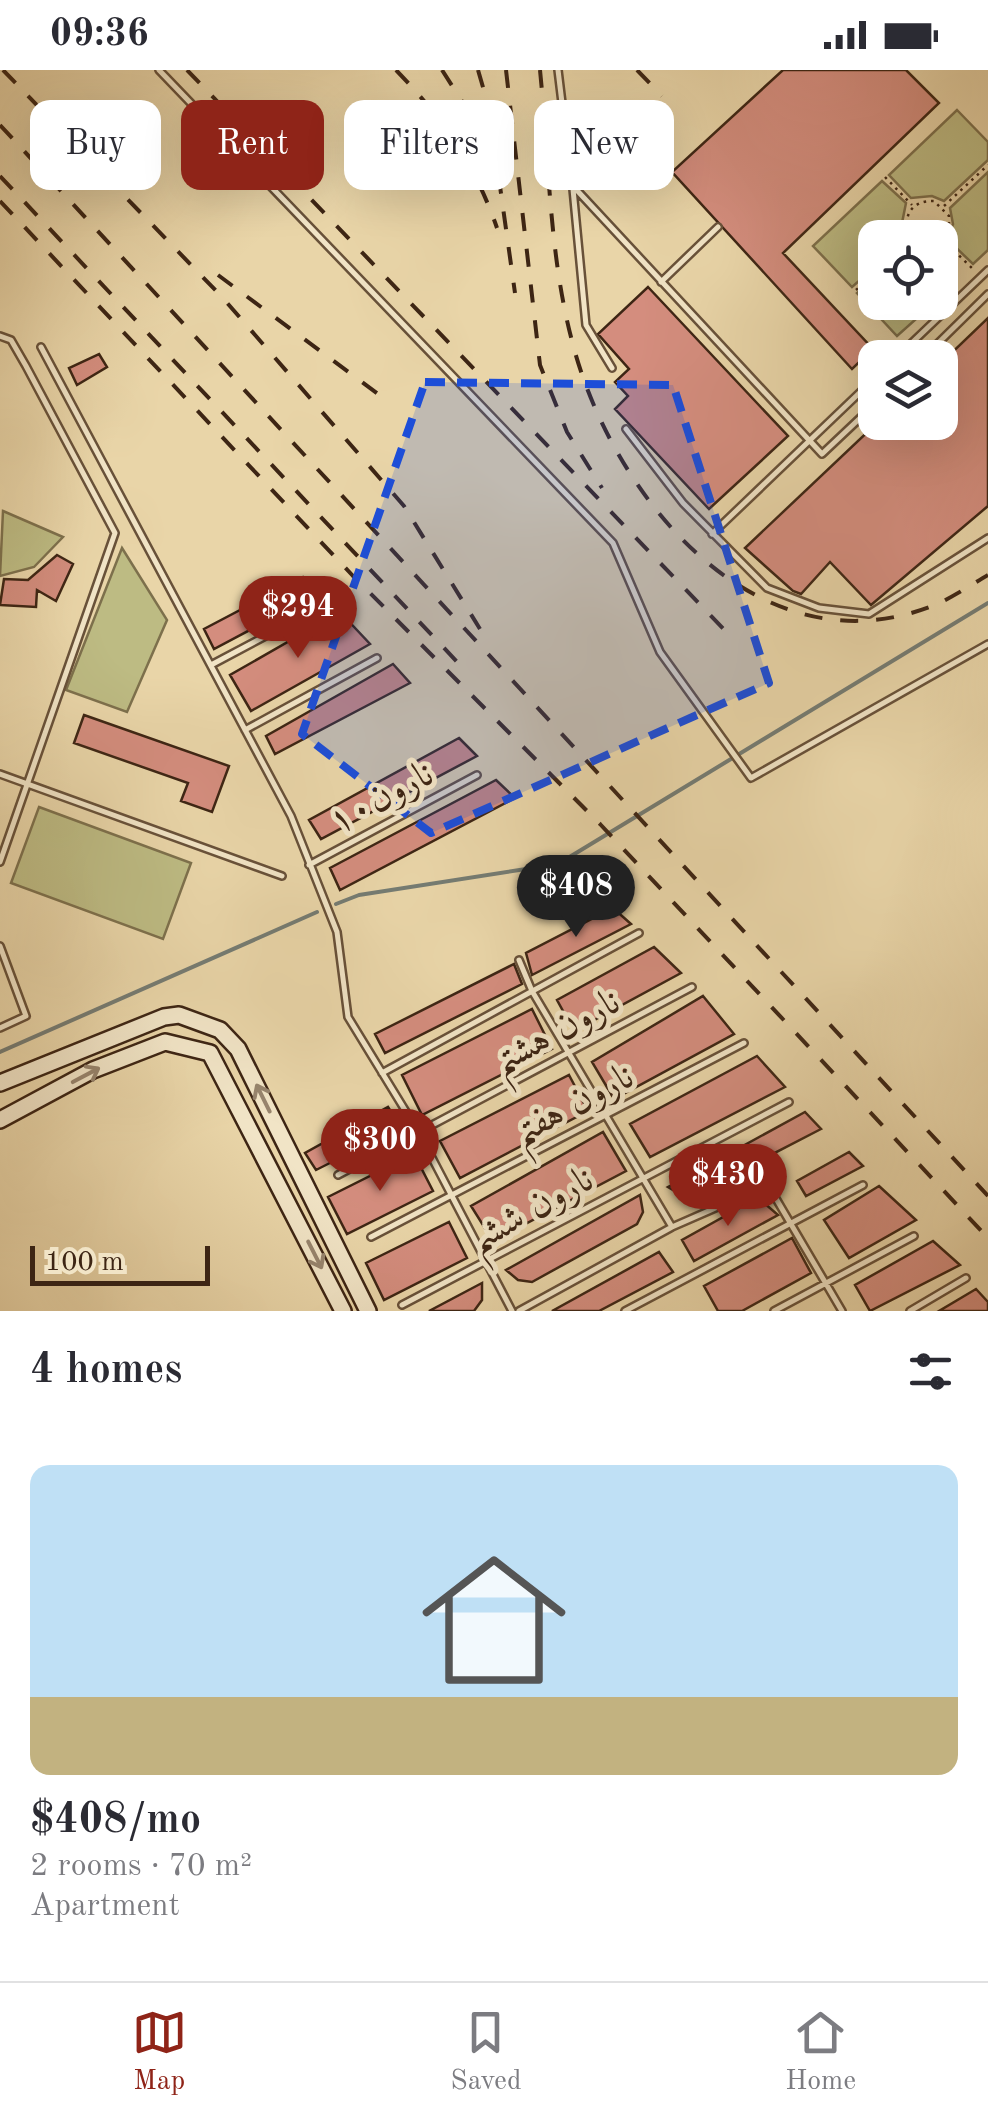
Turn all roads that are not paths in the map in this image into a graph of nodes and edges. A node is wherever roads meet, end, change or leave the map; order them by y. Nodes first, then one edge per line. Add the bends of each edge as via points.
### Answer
1 (159, 70) edge
2 (558, 70) edge
3 (562, 100) edge
4 (572, 190) edge
5 (576, 190) edge
6 (718, 227) dead end
7 (988, 270) edge
8 (661, 282) junction
9 (988, 294) edge
10 (0, 336) edge
11 (915, 340) edge
12 (941, 340) edge
13 (41, 347) dead end
14 (612, 368) dead end
15 (858, 394) edge
16 (858, 420) edge
17 (626, 430) dead end
18 (810, 441) junction
19 (712, 534) junction
20 (988, 538) edge
21 (322, 606) dead end
22 (988, 644) edge
23 (378, 658) dead end
24 (212, 665) junction
25 (245, 730) junction
26 (0, 774) edge
27 (477, 775) dead end
28 (27, 784) junction
29 (0, 862) edge
30 (309, 866) junction
31 (282, 876) dead end
32 (639, 933) dead end
33 (0, 946) edge
34 (518, 960) dead end
35 (692, 987) dead end
36 (532, 992) junction
37 (0, 1028) edge
38 (744, 1042) dead end
39 (569, 1054) junction
40 (382, 1073) junction
41 (2, 1083) edge
42 (789, 1102) dead end
43 (0, 1107) edge
44 (24, 1109) junction
45 (606, 1116) junction
46 (0, 1120) edge
47 (419, 1134) junction
48 (338, 1176) dead end
49 (643, 1178) junction
50 (864, 1185) dead end
51 (453, 1196) junction
52 (794, 1223) junction
53 (672, 1227) junction
54 (914, 1236) dead end
55 (371, 1237) dead end
56 (486, 1264) junction
57 (966, 1278) dead end
58 (827, 1284) junction
59 (402, 1305) dead end
60 (344, 1311) edge
61 (368, 1311) edge
62 (516, 1311) edge
63 (625, 1311) edge
64 (774, 1311) edge
65 (842, 1311) edge
66 (910, 1311) edge

1 - 22 lane via 613,542 660,652 751,778
2 - 3 lane
4 - 14 lane via 586,325
5 - 8 lane
6 - 8 lane
7 - 11 lane
8 - 18 lane
9 - 12 lane
10 - 28 lane via 26,366 115,533
13 - 24 lane
15 - 18 lane
16 - 18 lane via 822,454
17 - 19 lane
18 - 19 lane
19 - 20 lane via 767,588 819,608 869,614
21 - 24 lane
23 - 25 lane
24 - 25 lane
25 - 30 lane
26 - 28 lane
27 - 30 lane, نارون۱۰
28 - 29 lane
28 - 31 lane
30 - 40 lane via 337,932 348,1017
32 - 36 lane
33 - 37 lane via 26,1016
34 - 36 lane
35 - 39 lane, نارون هشتم
36 - 39 lane
36 - 40 lane
38 - 45 lane, نارون هفتم
39 - 45 lane
39 - 47 lane, نارون هشتم
40 - 47 lane
61 -> 41 main road via 248,1066 220,1030 179,1015 164,1017
42 - 49 lane, نارون ششم
43 - 44 main road
44 - 46 main road
44 -> 60 main road via 94,1070 165,1042 210,1053
45 - 49 lane
45 - 51 lane, نارون هفتم
47 - 48 lane, نارون هشتم
47 - 51 lane
49 - 53 lane
49 - 56 lane, نارون ششم
50 - 52 lane
51 - 55 lane, نارون هفتم
51 - 56 lane
52 - 53 lane via 768,1185
52 - 58 lane
52 - 63 lane
53 - 62 lane
54 - 58 lane
56 - 59 lane, نارون ششم
56 - 62 lane
57 - 66 lane
58 - 64 lane
58 - 65 lane

